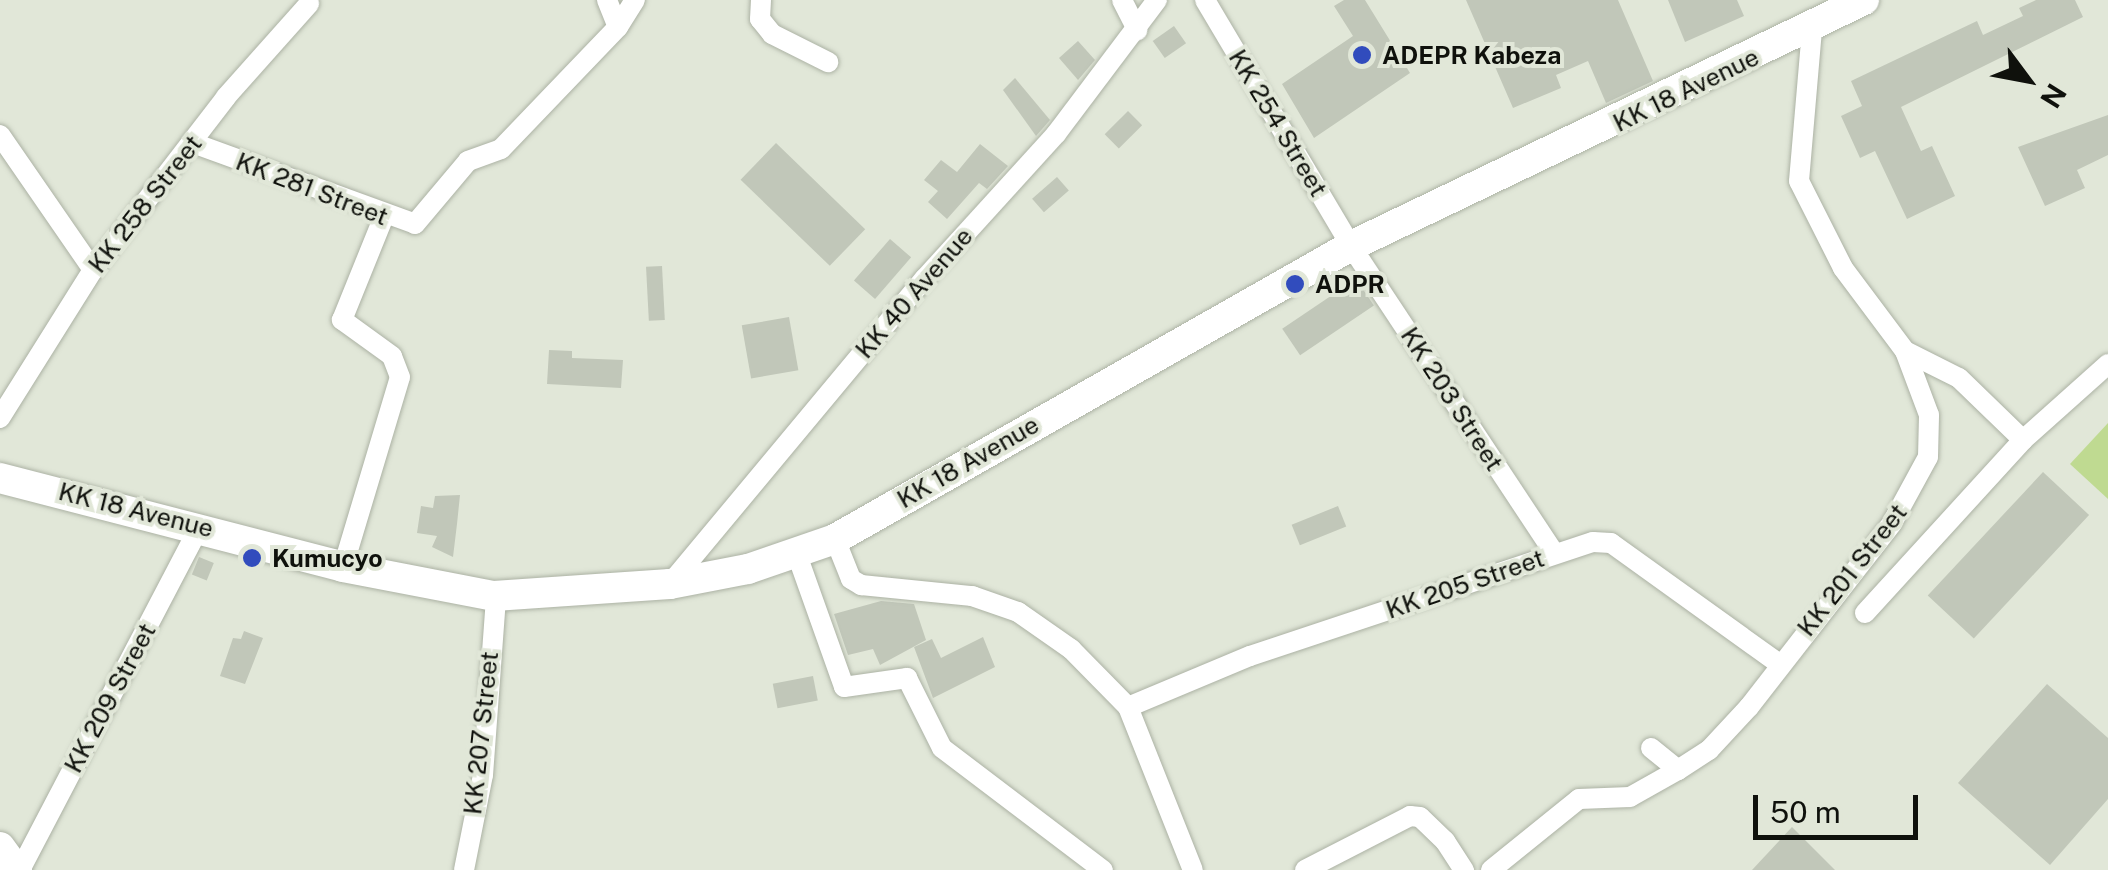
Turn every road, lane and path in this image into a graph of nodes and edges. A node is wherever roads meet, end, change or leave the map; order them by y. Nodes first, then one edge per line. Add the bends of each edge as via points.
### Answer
1 (608, 0) edge
2 (635, 0) edge
3 (760, 0) edge
4 (1122, 0) edge
5 (1157, 0) edge
6 (1205, 0) edge
7 (1864, 0) edge
8 (309, 4) dead end
9 (618, 28) junction
10 (1812, 28) junction
11 (1136, 30) junction
12 (828, 62) dead end
13 (0, 135) edge
14 (192, 143) junction
15 (384, 216) junction
16 (1351, 246) junction
17 (93, 270) junction
18 (1904, 351) junction
19 (2108, 364) edge
20 (0, 418) edge
21 (2023, 440) junction
22 (0, 478) edge
23 (200, 525) junction
24 (835, 539) junction
25 (796, 552) junction
26 (1554, 553) junction
27 (343, 567) junction
28 (670, 584) junction
29 (496, 596) junction
30 (1865, 613) dead end
31 (1778, 663) junction
32 (1128, 707) junction
33 (1651, 748) dead end
34 (1678, 770) junction
35 (0, 847) edge
36 (19, 870) edge
37 (464, 870) edge
38 (1103, 870) edge
39 (1193, 870) edge
40 (1305, 870) edge
41 (1464, 870) edge
42 (1491, 870) edge

1 - 9 street
2 - 9 street, KK 281 Street
3 - 12 street via 760,19 772,34
4 - 11 street
5 - 11 street, KK 40 Avenue
6 - 16 street, KK 254 Street
7 - 10 main road, KK 18 Avenue
8 - 14 street, KK 258 Street
9 - 15 street, KK 281 Street via 501,149 463,166 415,224
10 - 16 main road, KK 18 Avenue
10 - 18 street, KK 201 Street via 1799,181 1844,268
11 - 28 street, KK 40 Avenue
13 - 17 street
14 - 15 street, KK 281 Street
14 - 17 street, KK 258 Street
15 - 27 street via 342,320 392,356 400,378
16 - 24 main road, KK 18 Avenue
16 - 26 street, KK 203 Street
17 - 20 street, KK 258 Street
18 - 21 street via 1959,378
18 - 31 street, KK 201 Street via 1928,415 1928,457 1892,522
19 - 21 street
21 - 30 street
22 - 23 main road, KK 18 Avenue
23 - 27 main road, KK 18 Avenue
23 - 36 street, KK 209 Street
24 - 25 main road, KK 18 Avenue
24 - 32 street via 851,579 861,584 972,596 1018,612 1071,649
25 - 28 main road, KK 18 Avenue
25 - 38 street via 844,687 906,678 942,748
26 - 31 street, KK 205 Street via 1611,544
26 - 32 street, KK 205 Street via 1250,656
27 - 29 main road, KK 18 Avenue
28 - 29 main road, KK 18 Avenue
29 - 37 street, KK 207 Street via 483,775
31 - 34 street, KK 201 Street via 1749,708
32 - 39 street
33 - 34 street
34 - 42 street, KK 201 Street via 1630,797 1578,798
35 - 36 main road
40 - 41 street via 1420,816

